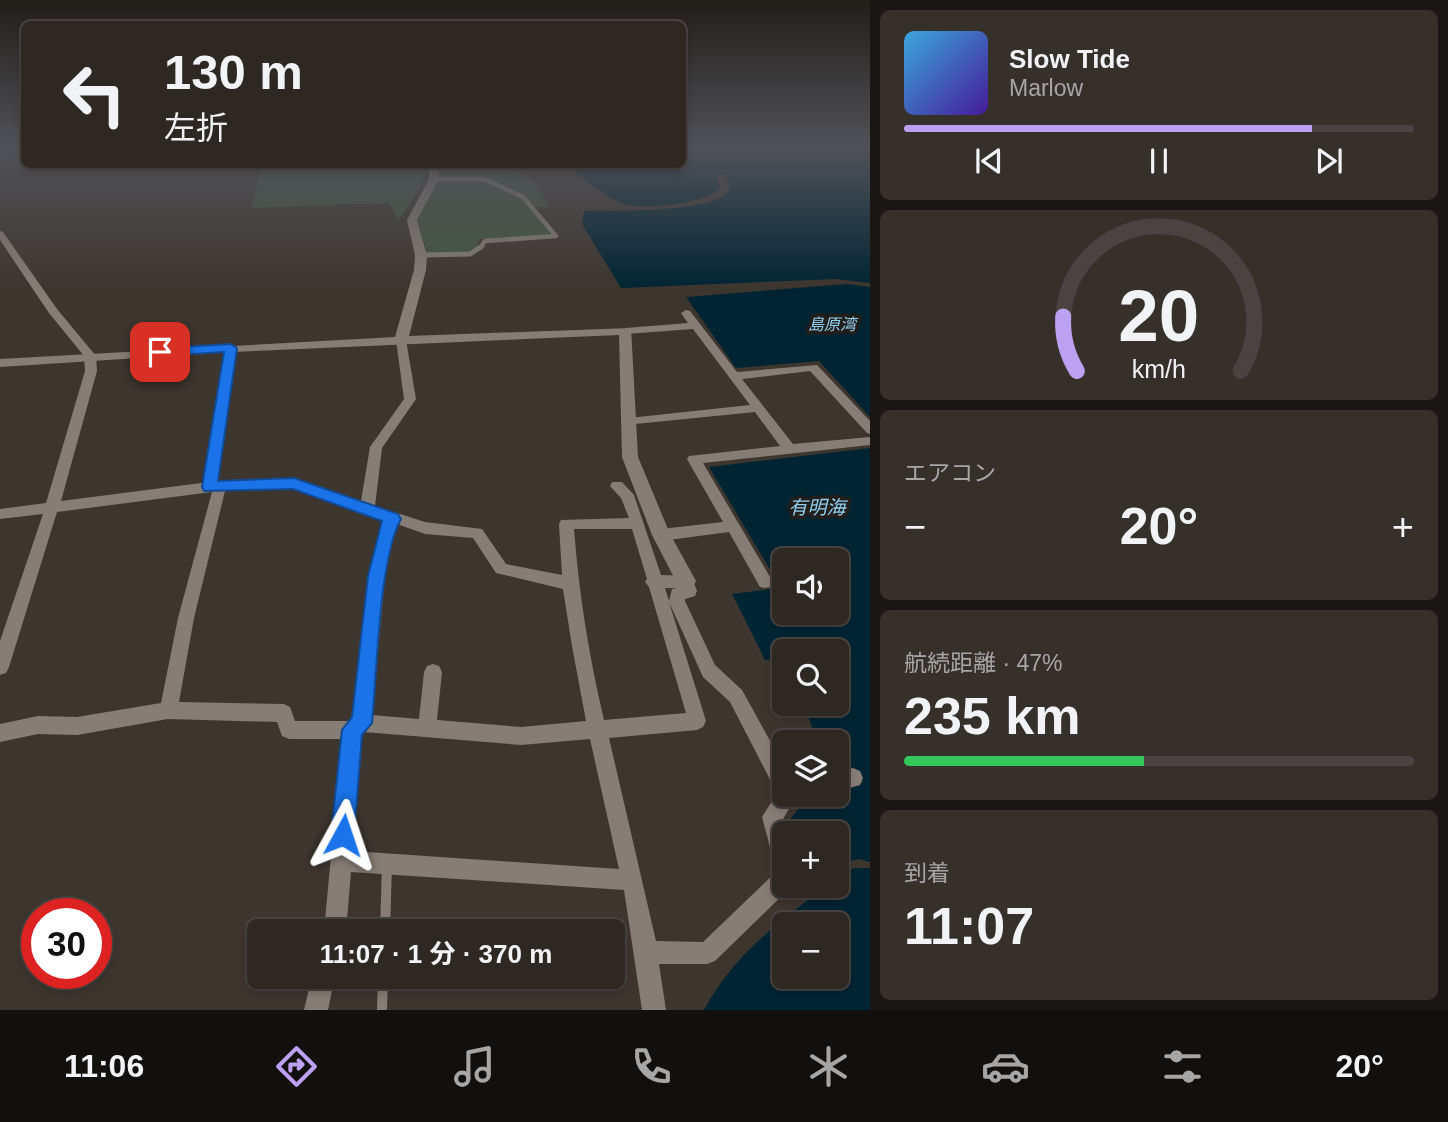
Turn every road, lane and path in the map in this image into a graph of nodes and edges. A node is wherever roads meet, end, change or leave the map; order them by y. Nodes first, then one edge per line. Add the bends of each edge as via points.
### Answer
1 (426, 194) edge
2 (517, 194) edge
3 (0, 234) edge
4 (421, 255) junction
5 (686, 313) dead end
6 (694, 326) junction
7 (626, 331) junction
8 (401, 340) junction
9 (231, 348) junction
10 (90, 356) junction
11 (0, 363) edge
12 (734, 376) junction
13 (757, 408) junction
14 (629, 422) junction
15 (870, 430) edge
16 (870, 441) edge
17 (789, 448) junction
18 (617, 486) dead end
19 (214, 487) junction
20 (52, 507) junction
21 (367, 511) junction
22 (0, 514) edge
23 (393, 519) junction
24 (638, 523) junction
25 (733, 526) junction
26 (661, 535) junction
27 (686, 581) junction
28 (653, 582) junction
29 (765, 582) dead end
30 (568, 583) junction
31 (0, 667) edge
32 (433, 672) dead end
33 (168, 710) junction
34 (357, 726) junction
35 (427, 730) junction
36 (598, 730) junction
37 (0, 733) edge
38 (772, 764) edge
39 (341, 861) junction
40 (387, 864) junction
41 (631, 880) junction
42 (772, 890) edge
43 (336, 919) edge
44 (385, 919) edge
45 (648, 952) junction
46 (321, 989) edge
47 (383, 989) edge
48 (316, 1010) edge
49 (382, 1010) edge
50 (654, 1010) edge

1 - 4 street via 412,219
2 - 4 lane via 556,236 485,241 470,254
3 - 10 street
4 - 8 street
5 - 6 street
6 - 7 street
6 - 12 street
7 - 8 street
7 - 14 street
8 - 9 street
8 - 21 street via 410,399 376,447
9 - 10 street
9 - 19 lane
10 - 11 street
10 - 20 street via 91,371
12 - 13 street
12 - 15 street via 813,367
13 - 14 street
13 - 17 street
14 - 26 street via 630,457
16 - 17 street
17 - 25 street via 694,459
18 - 24 street via 627,495
19 - 20 street
19 - 21 street via 294,484
19 - 33 street
20 - 22 street
20 - 31 street
21 - 23 street
23 - 30 street via 425,528 477,533 501,569
23 - 34 street via 377,576
24 - 28 street
24 - 30 street via 566,524
25 - 26 street
25 - 29 street
26 - 27 street
27 - 28 street
27 - 38 street via 689,591 678,594 677,601 709,671 736,696
28 - 36 street via 697,721
30 - 36 street
32 - 35 street
33 - 34 street via 284,713 289,730
33 - 37 street via 77,726 38,725
34 - 35 street
34 - 39 street
35 - 36 street via 521,736
36 - 41 street
39 - 40 street
39 - 43 street
40 - 41 street
40 - 44 lane
41 - 45 street
42 - 45 street via 707,953
45 - 50 street
46 - 48 street
47 - 49 lane

